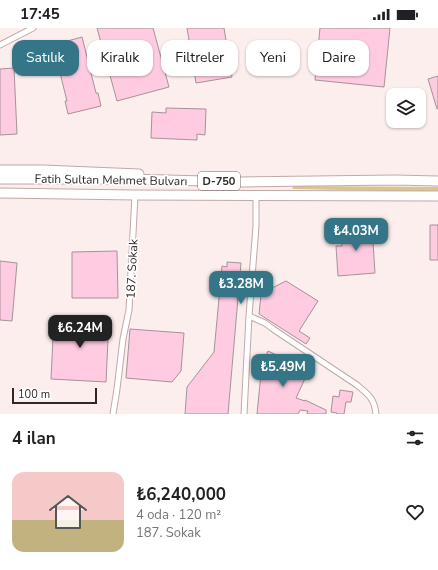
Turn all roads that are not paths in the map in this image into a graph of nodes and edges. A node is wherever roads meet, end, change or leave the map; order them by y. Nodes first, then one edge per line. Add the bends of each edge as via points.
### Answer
1 (33, 28) edge
2 (0, 45) edge
3 (0, 170) edge
4 (0, 179) edge
5 (166, 180) junction
6 (438, 180) edge
7 (0, 194) edge
8 (135, 195) junction
9 (256, 196) junction
10 (438, 196) edge
11 (249, 316) junction
12 (113, 414) edge
13 (244, 414) edge
14 (376, 414) edge

1 - 2 street
3 - 5 highway via 125,173
4 - 5 highway, Fatih Sultan Mehmet Bulvarı / D-750
5 - 6 highway, Fatih Sultan Mehmet Bulvarı / D-750
7 - 8 highway, Fatih Sultan Mehmet Bulvarı
8 - 9 highway, Fatih Sultan Mehmet Bulvarı
8 - 12 street, 187. Sokak via 129,310
9 - 10 highway, Fatih Sultan Mehmet Bulvarı
9 - 11 street
11 - 13 street
11 - 14 street via 265,323 369,394 375,405

